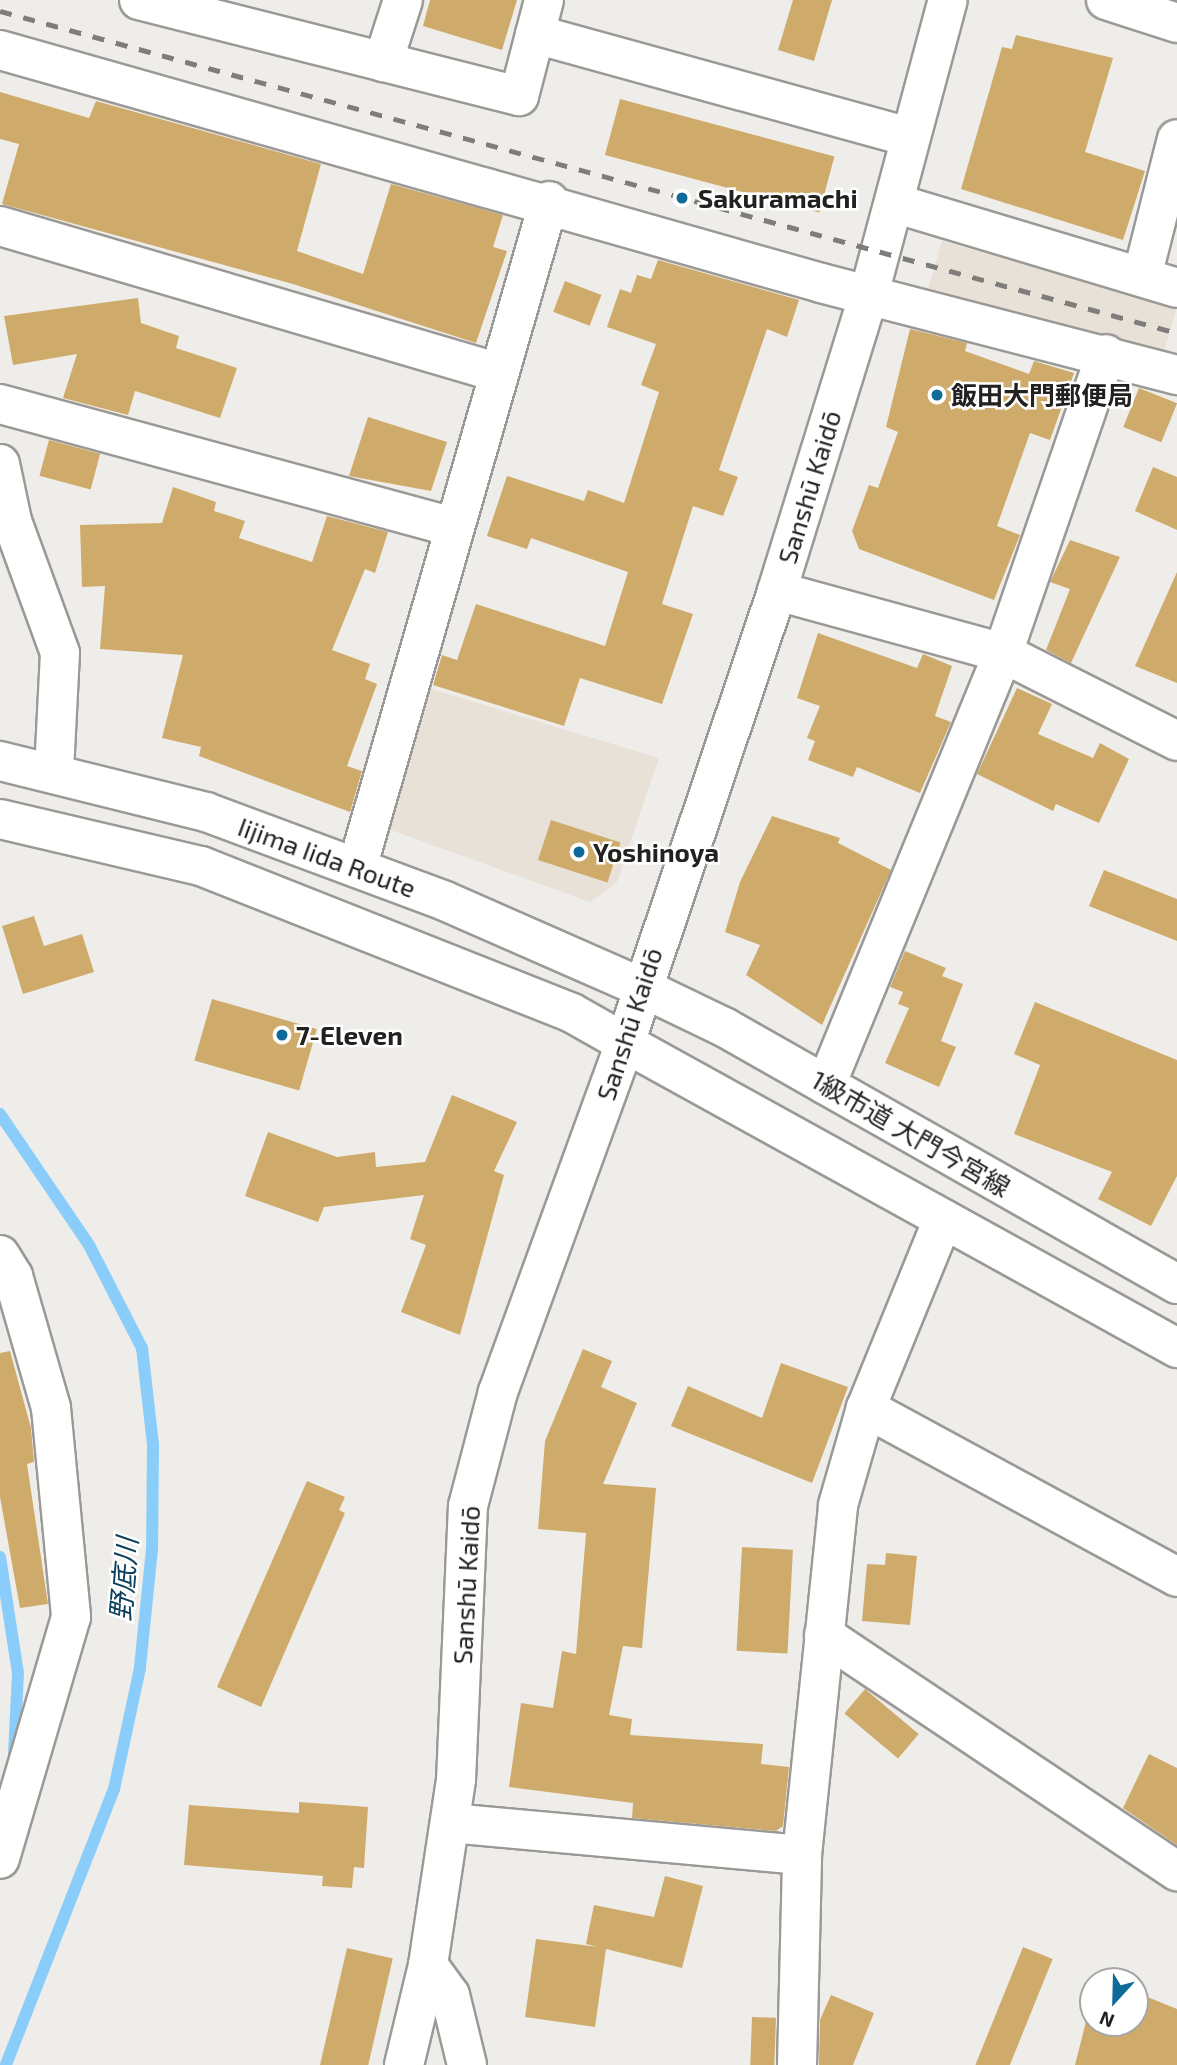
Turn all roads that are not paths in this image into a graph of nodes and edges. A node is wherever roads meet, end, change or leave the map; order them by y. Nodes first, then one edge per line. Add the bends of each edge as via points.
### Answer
1 (139, 0) edge
2 (403, 0) edge
3 (948, 0) edge
4 (1106, 0) edge
5 (206, 8) edge
6 (540, 17) edge
7 (1177, 23) edge
8 (0, 50) edge
9 (383, 62) junction
10 (910, 137) junction
11 (1177, 139) edge
12 (549, 201) junction
13 (894, 203) junction
14 (0, 226) edge
15 (1160, 283) edge
16 (869, 294) junction
17 (1106, 354) junction
18 (496, 372) junction
19 (1177, 374) edge
20 (0, 404) edge
21 (0, 464) edge
22 (452, 527) junction
23 (777, 591) junction
24 (1003, 653) junction
25 (1177, 741) edge
26 (5, 762) edge
27 (54, 771) junction
28 (1, 819) edge
29 (358, 868) junction
30 (643, 988) junction
31 (625, 1043) junction
32 (826, 1085) junction
33 (943, 1219) junction
34 (0, 1255) edge
35 (1177, 1284) edge
36 (1177, 1348) edge
37 (866, 1408) junction
38 (1177, 1577) edge
39 (824, 1635) junction
40 (450, 1823) junction
41 (803, 1854) junction
42 (0, 1859) edge
43 (1177, 1871) edge
44 (428, 1965) junction
45 (404, 2065) edge
46 (467, 2065) edge
47 (797, 2065) edge

1 - 5 street
2 - 9 street
3 - 10 street, Sanshū Kaidō
4 - 7 street
5 - 9 street
6 - 9 street via 519,96
6 - 10 street
8 - 12 street
10 - 13 street, Sanshū Kaidō
11 - 15 street
12 - 16 street
12 - 18 street
13 - 15 street
13 - 16 street, Sanshū Kaidō
14 - 18 street
16 - 17 street
16 - 23 street, Sanshū Kaidō
17 - 19 street
17 - 24 street
18 - 22 street
20 - 22 street
21 - 27 street via 12,521 60,653
22 - 29 street
23 - 24 street
23 - 30 street, Sanshū Kaidō
24 - 25 street
24 - 32 street
26 - 27 street, Iijima Iida Route
27 - 29 street, Iijima Iida Route via 206,812
28 - 31 street, Iijima Iida Route via 201,866 572,1013
29 - 30 street, Iijima Iida Route
30 - 31 street, Sanshū Kaidō
30 - 32 street, 1級市道 大門今宮線
31 - 33 street, Iijima Iida Route
31 - 40 street, Sanshū Kaidō via 498,1392 468,1506
32 - 35 street, 1級市道 大門今宮線
33 - 36 street, Iijima Iida Route
33 - 37 street
34 - 42 street via 13,1276 51,1408 71,1617
37 - 38 street
37 - 39 street via 838,1505
39 - 41 street
39 - 43 street
40 - 41 street
40 - 44 street, Sanshū Kaidō
41 - 47 street
44 - 45 street, Sanshū Kaidō
44 - 46 street via 450,1995

